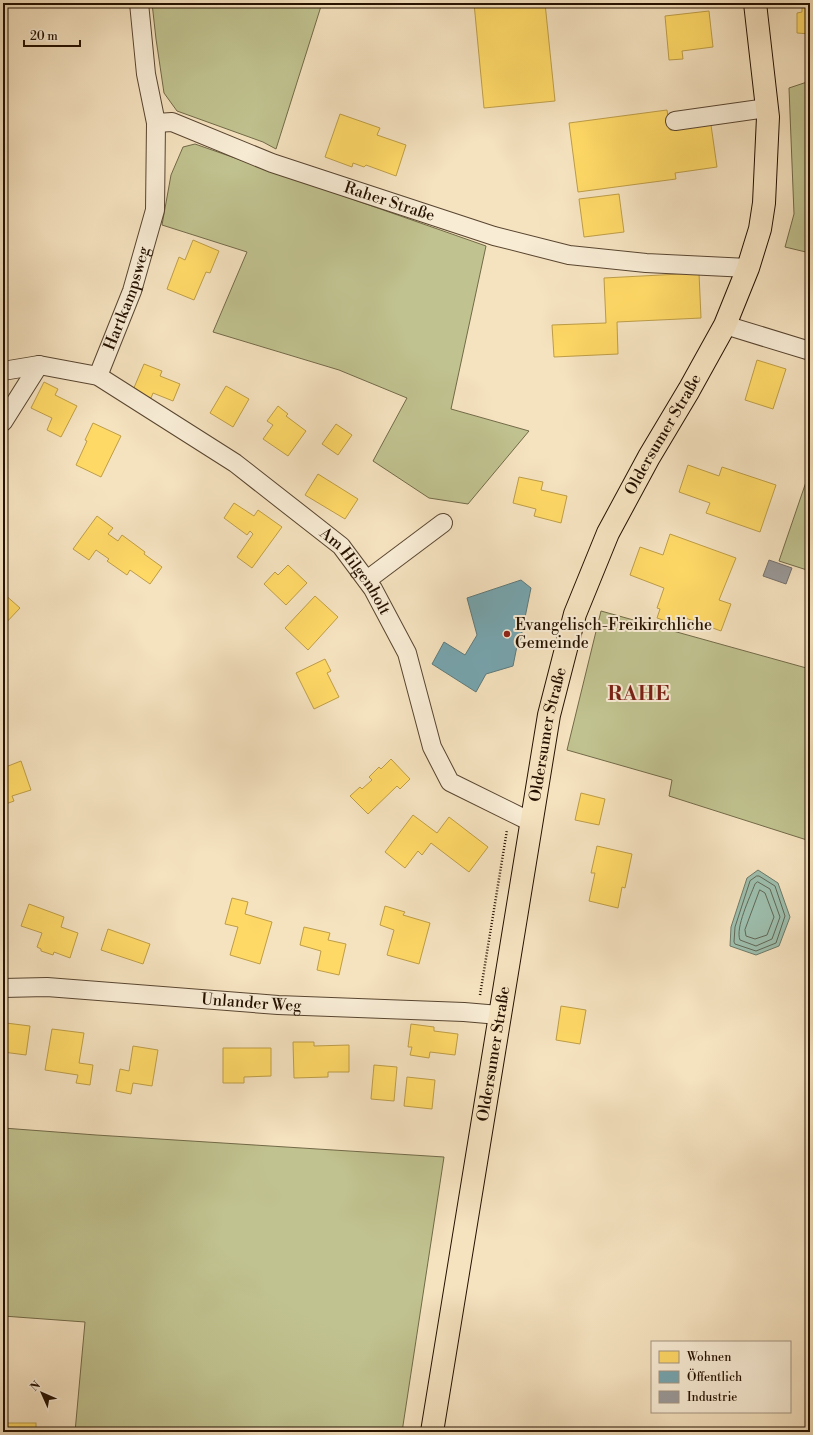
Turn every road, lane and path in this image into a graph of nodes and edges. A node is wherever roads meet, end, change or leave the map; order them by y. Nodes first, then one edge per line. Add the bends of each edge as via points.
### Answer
1 (139, 3) edge
2 (755, 3) edge
3 (767, 108) junction
4 (675, 121) dead end
5 (156, 123) junction
6 (748, 268) junction
7 (725, 325) junction
8 (810, 351) edge
9 (39, 365) junction
10 (3, 371) edge
11 (98, 376) junction
12 (3, 422) edge
13 (443, 523) dead end
14 (367, 580) junction
15 (510, 812) junction
16 (531, 822) junction
17 (3, 988) edge
18 (477, 1013) junction
19 (499, 1015) junction
20 (432, 1432) edge

1 - 5 street via 146,74
2 - 3 main road, Oldersumer Straße
3 - 4 street
3 - 6 main road, Oldersumer Straße via 764,203 760,229
5 - 6 street, Raher Straße via 172,122 280,165 494,236 569,255 646,263
5 - 11 street, Hartkampsweg via 155,210 132,291
6 - 7 main road, Oldersumer Straße
7 - 8 street
7 - 16 main road, Oldersumer Straße via 608,533 574,614 549,715
9 - 10 street
9 - 11 street
9 - 12 street
11 - 14 street, Am Hilgenholt via 235,463 341,546
13 - 14 street
14 - 15 street, Am Hilgenholt via 407,653 432,747 450,782
15 - 16 street, Am Hilgenholt
15 - 18 path
16 - 19 main road, Oldersumer Straße
17 - 18 street, Unlander Weg via 47,987 278,1005
18 - 19 street, Unlander Weg
19 - 20 main road, Oldersumer Straße

